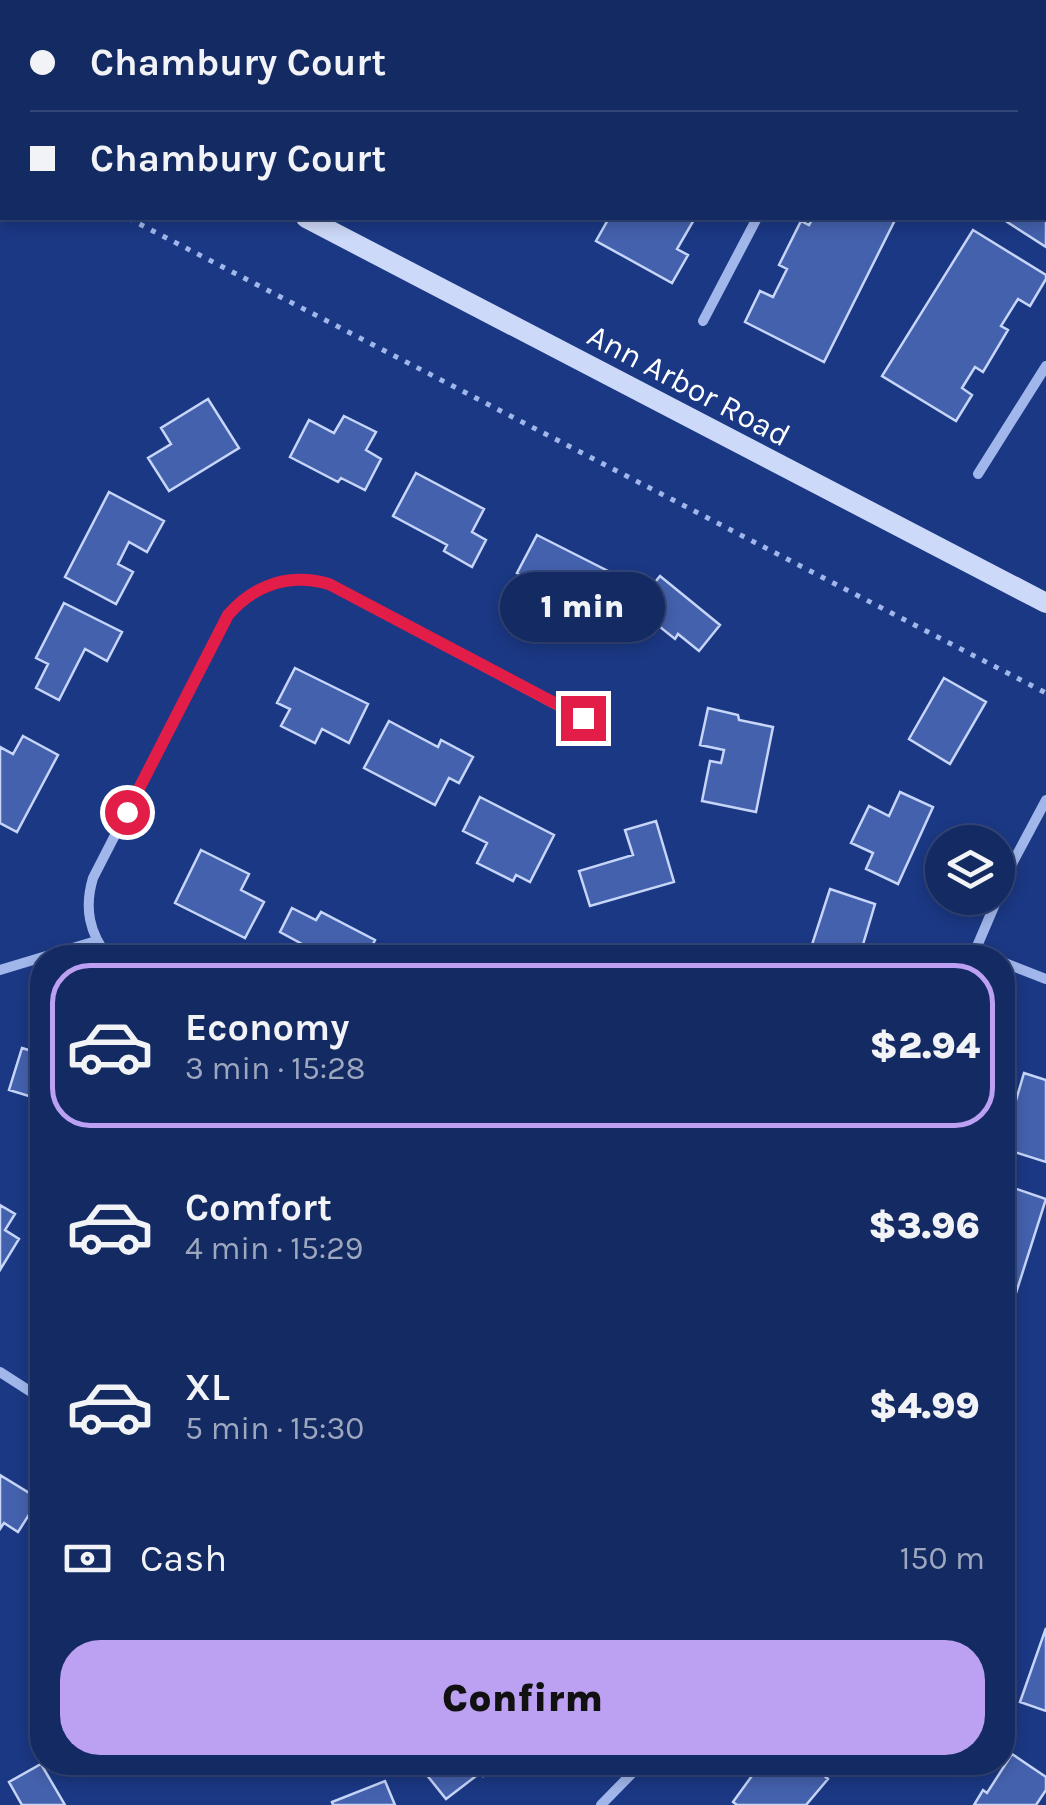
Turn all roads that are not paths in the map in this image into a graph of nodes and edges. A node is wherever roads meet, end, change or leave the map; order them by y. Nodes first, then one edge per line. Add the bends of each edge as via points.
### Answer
1 (310, 220) edge
2 (756, 220) edge
3 (703, 321) dead end
4 (1046, 366) edge
5 (978, 474) dead end
6 (1046, 603) edge
7 (583, 718) dead end
8 (1046, 800) edge
9 (96, 941) junction
10 (83, 945) edge
11 (99, 945) edge
12 (977, 945) edge
13 (30, 961) edge
14 (1015, 967) edge
15 (0, 970) edge
16 (1046, 980) edge
17 (0, 1372) edge
18 (30, 1391) edge
19 (630, 1775) edge
20 (601, 1805) edge

1 - 6 main road, Ann Arbor Road
2 - 3 street
4 - 5 street
7 - 9 street via 329,584 282,580 254,591 228,615 93,878 88,910
8 - 12 street
9 - 10 street
9 - 11 street
13 - 15 street
14 - 16 street
17 - 18 street
19 - 20 street

